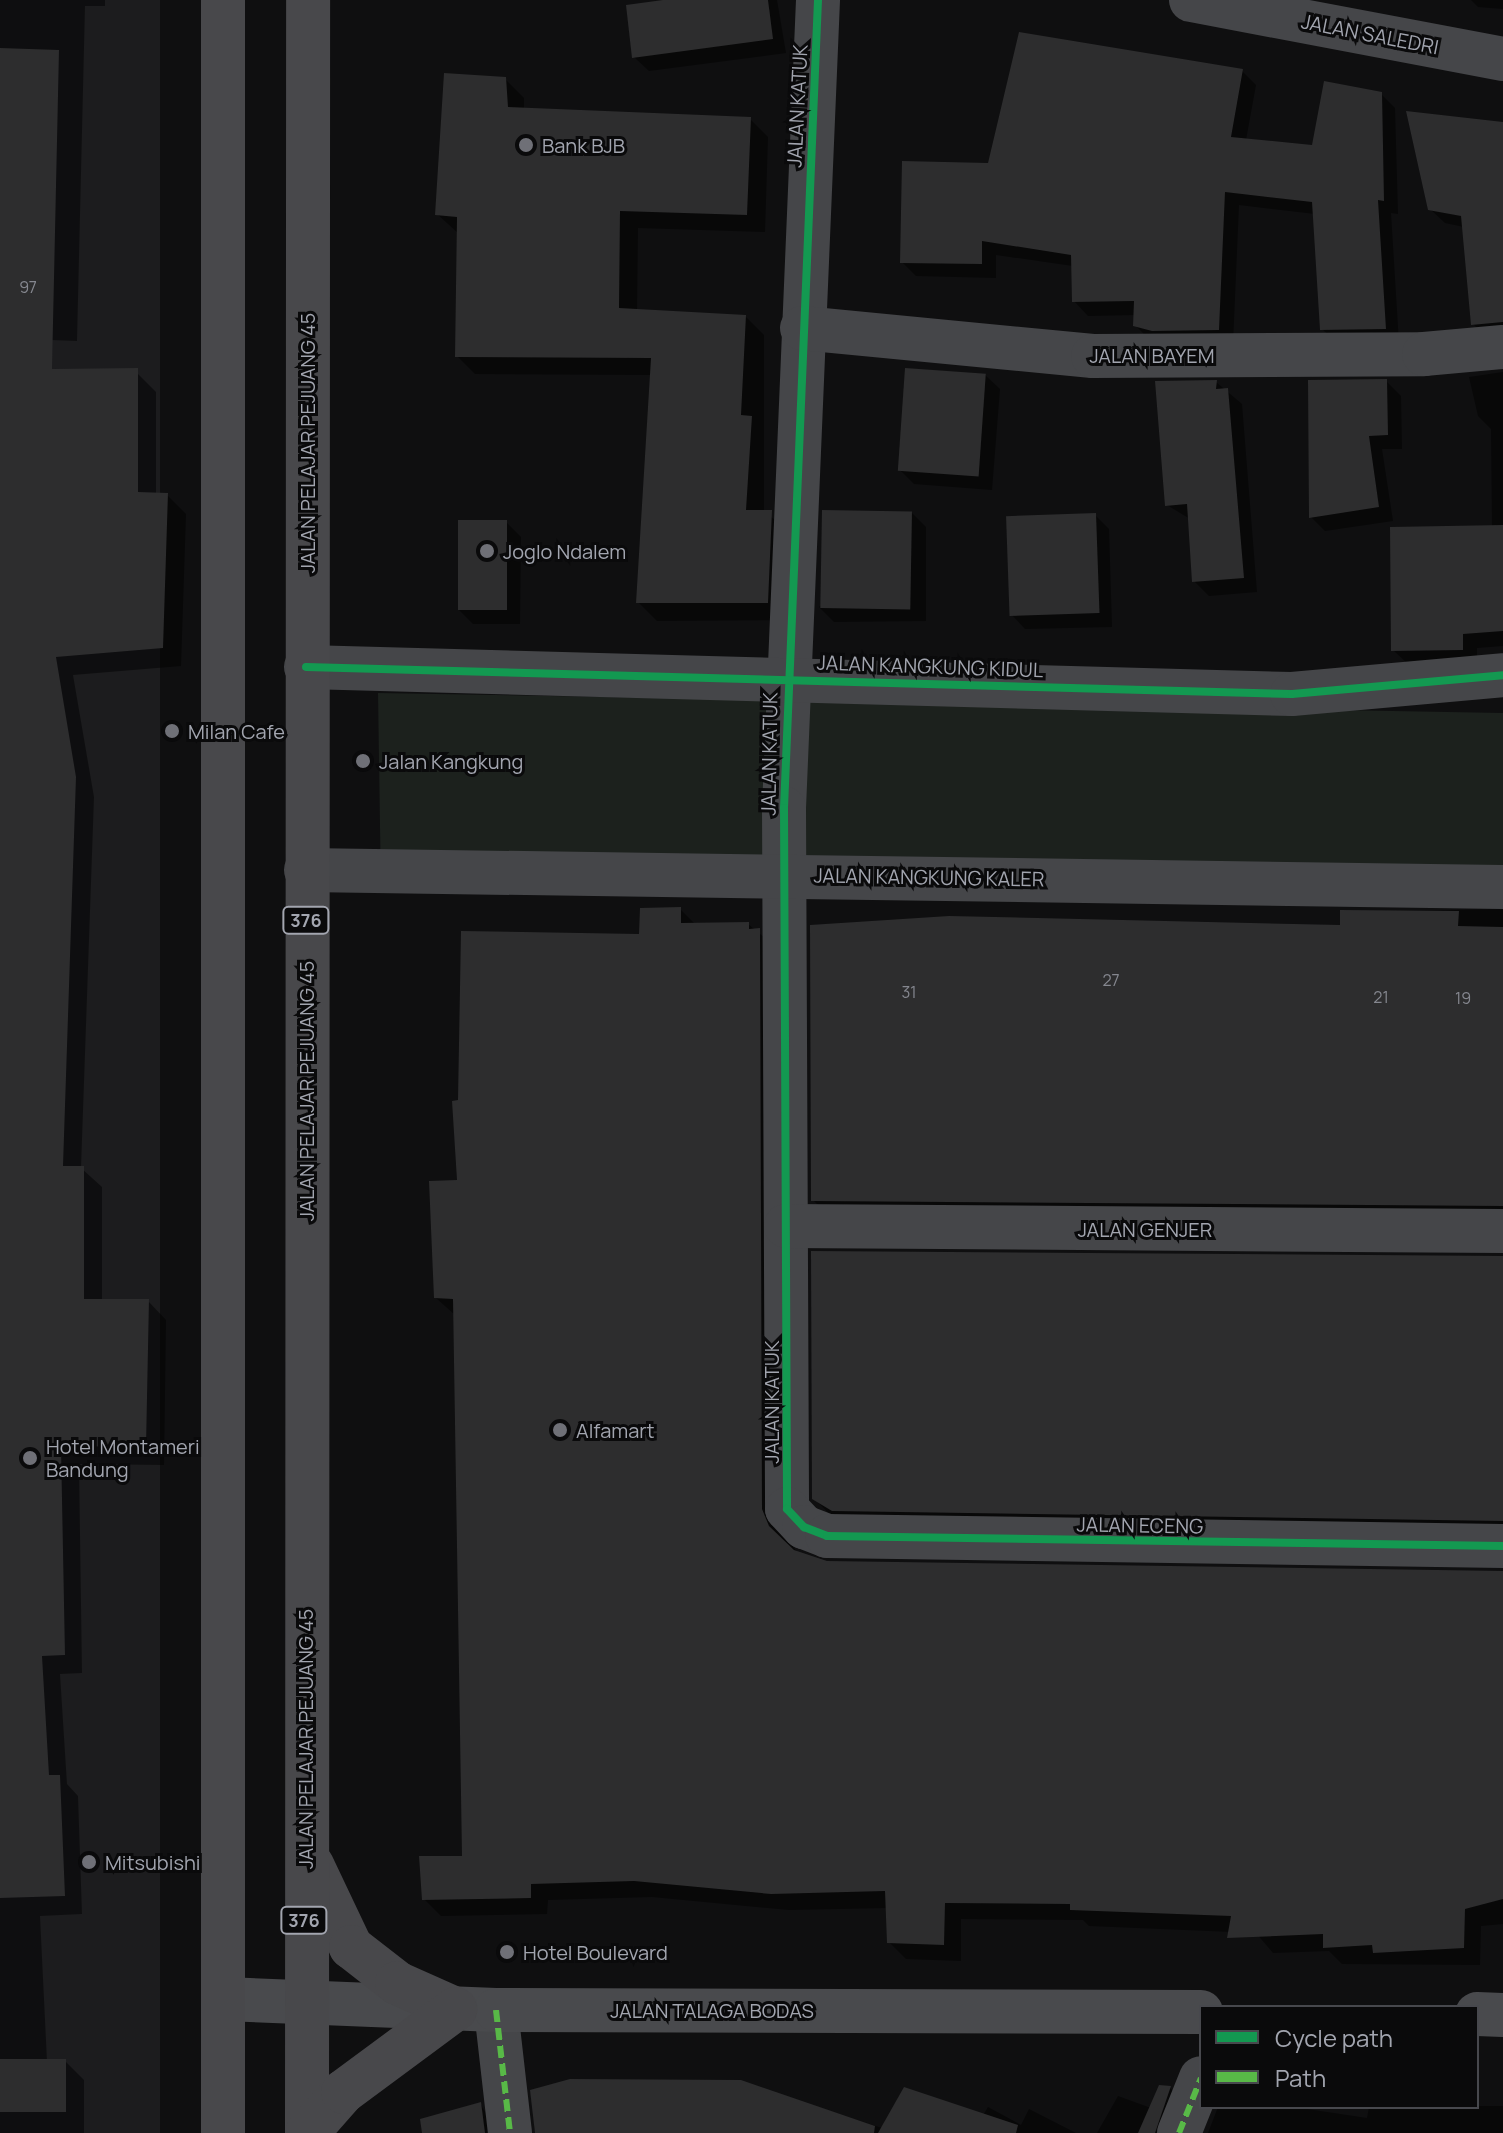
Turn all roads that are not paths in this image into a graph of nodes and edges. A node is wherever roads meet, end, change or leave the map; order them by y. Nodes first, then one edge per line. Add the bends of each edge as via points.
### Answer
1 (223, 0) edge
2 (308, 0) edge
3 (818, 0) edge
4 (1191, 0) edge
5 (1503, 59) edge
6 (802, 328) junction
7 (1503, 347) edge
8 (306, 667) junction
9 (1503, 675) edge
10 (786, 678) junction
11 (306, 870) junction
12 (785, 875) junction
13 (1503, 887) edge
14 (786, 1226) junction
15 (1503, 1231) edge
16 (787, 1509) joint
17 (1503, 1546) edge
18 (304, 1840) junction
19 (224, 1999) junction
20 (304, 2000) junction
21 (476, 2009) junction
22 (1199, 2012) edge
23 (1479, 2014) edge
24 (1503, 2015) edge
25 (1199, 2083) edge
26 (223, 2133) edge
27 (307, 2133) edge
28 (510, 2133) edge
29 (1179, 2133) edge

1 - 19 main road
2 - 8 main road, JALAN PELAJAR PEJUANG 45 / 376
3 - 6 street, JALAN KATUK
4 - 5 street, JALAN SALEDRI
6 - 7 street, JALAN BAYEM via 1093,356 1424,354
6 - 10 street, JALAN KATUK
8 - 10 street, JALAN KANGKUNG KIDUL
8 - 11 main road, JALAN PELAJAR PEJUANG 45 / 376
9 - 10 street, JALAN KANGKUNG KIDUL via 1292,694
10 - 12 street, JALAN KATUK
11 - 12 street, JALAN KANGKUNG KALER
11 - 18 main road, JALAN PELAJAR PEJUANG 45 / 376
12 - 13 street, JALAN KANGKUNG KALER
12 - 14 street, JALAN KATUK
14 - 15 street, JALAN GENJER
14 - 16 street, JALAN KATUK
16 - 17 street, JALAN ECENG via 827,1536
18 - 20 main road, JALAN PELAJAR PEJUANG 45 / 376
18 - 21 main road via 322,1897 351,1947 397,1983
19 - 20 street, JALAN TALAGA BODAS
19 - 26 main road
20 - 21 street, JALAN TALAGA BODAS
20 - 27 main road, JALAN PELAJAR PEJUANG 45 / 376
21 - 22 street, JALAN TALAGA BODAS
21 - 27 main road via 343,2092
21 - 28 street
23 - 24 street
25 - 29 street

